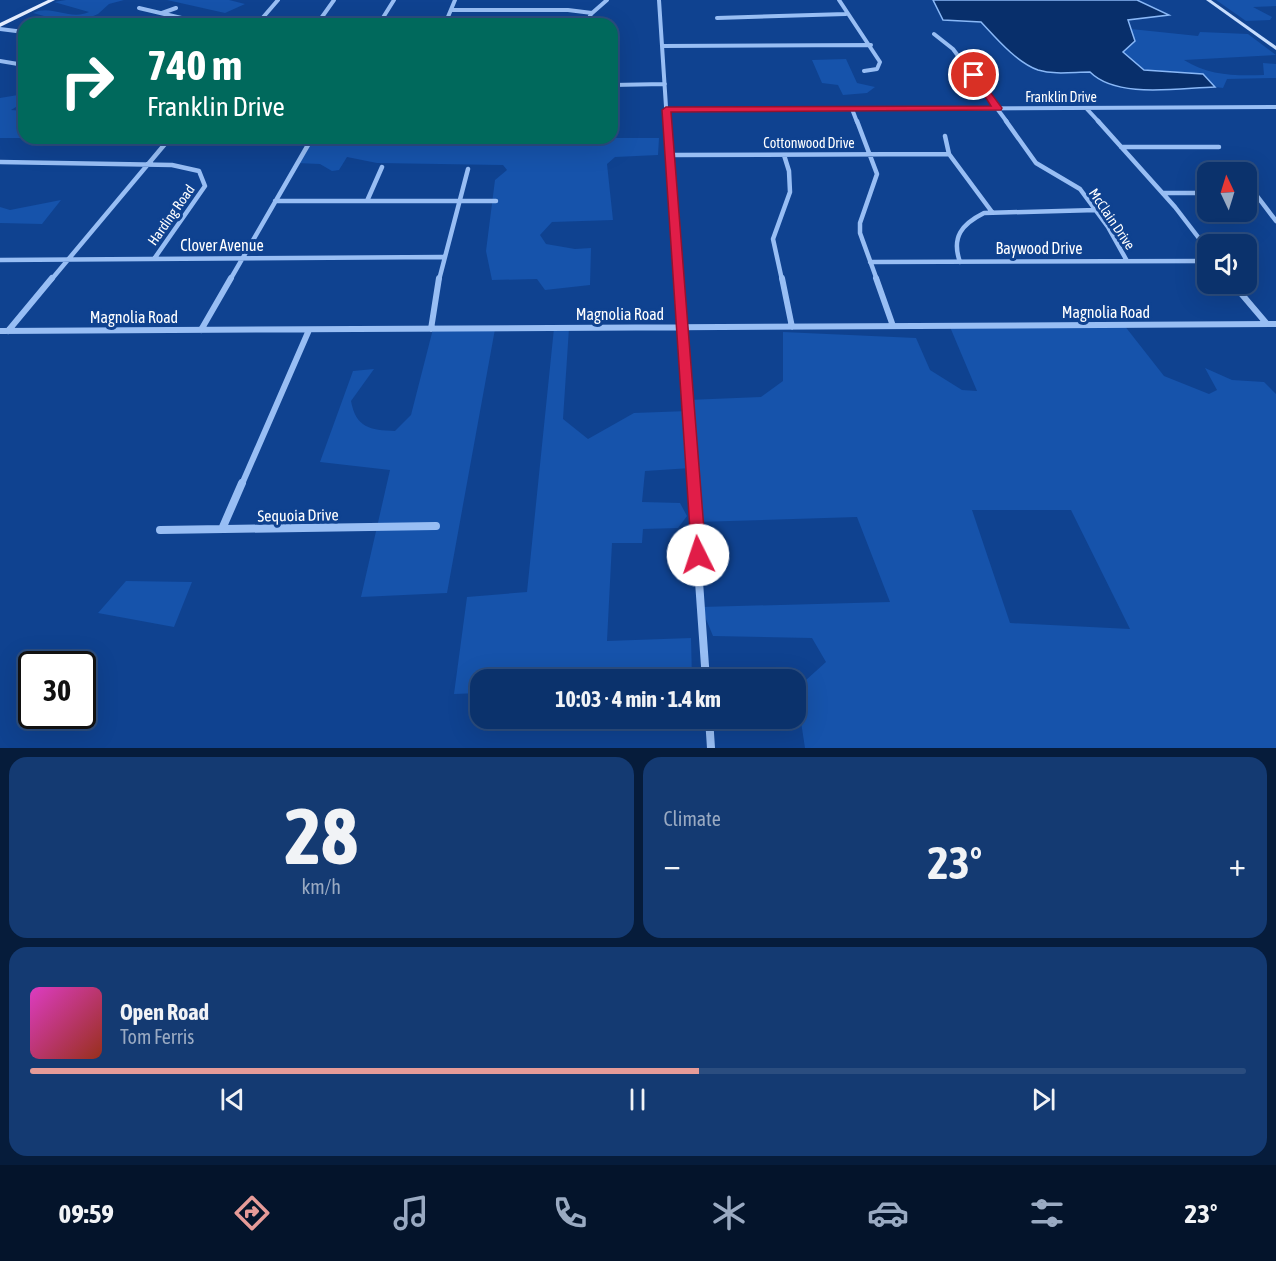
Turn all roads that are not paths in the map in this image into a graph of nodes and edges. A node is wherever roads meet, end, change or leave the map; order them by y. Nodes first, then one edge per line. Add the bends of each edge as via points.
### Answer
1 (52, 0) edge
2 (278, 0) edge
3 (334, 0) edge
4 (394, 0) edge
5 (455, 0) edge
6 (607, 0) edge
7 (659, 0) edge
8 (839, 0) edge
9 (1208, 0) edge
10 (139, 8) dead end
11 (176, 8) dead end
12 (451, 10) junction
13 (592, 13) junction
14 (162, 14) junction
15 (846, 14) junction
16 (180, 18) edge
17 (263, 18) edge
18 (321, 18) edge
19 (383, 18) edge
20 (448, 18) edge
21 (589, 18) edge
22 (717, 18) dead end
23 (0, 27) edge
24 (18, 31) edge
25 (934, 34) dead end
26 (871, 45) junction
27 (662, 46) junction
28 (1276, 48) edge
29 (0, 61) edge
30 (18, 64) edge
31 (864, 71) dead end
32 (665, 84) junction
33 (618, 85) edge
34 (1276, 107) edge
35 (998, 108) junction
36 (1086, 108) junction
37 (852, 109) junction
38 (666, 110) junction
39 (945, 136) dead end
40 (165, 144) edge
41 (308, 144) edge
42 (1121, 147) junction
43 (1219, 147) dead end
44 (871, 154) junction
45 (949, 154) junction
46 (670, 155) junction
47 (784, 155) junction
48 (0, 162) edge
49 (147, 165) junction
50 (382, 167) dead end
51 (468, 169) dead end
52 (1162, 193) junction
53 (1197, 193) edge
54 (1257, 198) edge
55 (275, 201) junction
56 (367, 201) junction
57 (459, 201) junction
58 (496, 201) dead end
59 (1096, 210) junction
60 (992, 212) junction
61 (1276, 221) edge
62 (1197, 236) edge
63 (443, 257) junction
64 (154, 259) junction
65 (242, 259) junction
66 (0, 260) edge
67 (68, 260) junction
68 (1127, 261) junction
69 (1197, 261) edge
70 (870, 262) junction
71 (960, 262) junction
72 (1242, 294) edge
73 (1267, 324) junction
74 (1276, 324) edge
75 (792, 327) junction
76 (893, 327) junction
77 (682, 328) junction
78 (430, 329) junction
79 (201, 330) junction
80 (309, 330) junction
81 (8, 331) junction
82 (0, 332) edge
83 (436, 526) dead end
84 (222, 529) junction
85 (160, 530) dead end
86 (705, 669) edge
87 (710, 729) edge
88 (711, 748) edge

1 - 23 main road
2 - 17 street
3 - 18 street
4 - 19 street
5 - 12 street
6 - 13 street
7 - 27 street
8 - 15 street
9 - 28 main road
10 - 14 street
11 - 14 street
12 - 13 street
12 - 20 street
13 - 21 street
14 - 16 street
15 - 22 street
15 - 26 street
23 - 24 street
25 - 35 street, McClain Drive via 958,55
26 - 27 street
26 - 31 street via 880,64 874,70
27 - 32 street
29 - 30 street
32 - 33 street
32 - 38 street
34 - 36 street, Franklin Drive
35 - 36 street, Franklin Drive
35 - 37 street, Franklin Drive
35 - 59 street, McClain Drive via 1036,163 1077,186
36 - 42 street
37 - 38 street, Franklin Drive
37 - 44 street
38 - 46 street
39 - 45 street
40 - 49 street
41 - 55 street
42 - 43 street
42 - 52 street
44 - 45 street, Cottonwood Drive
44 - 47 street, Cottonwood Drive
44 - 70 street via 877,177 860,223
45 - 60 street
46 - 47 street, Cottonwood Drive
46 - 77 street
47 - 75 street via 792,189 773,239
48 - 49 street, Harding Road
49 - 64 street, Harding Road via 191,167 200,172 206,183
49 - 67 street
50 - 56 street
51 - 57 street
52 - 53 street
52 - 62 street
54 - 61 street
55 - 56 street
55 - 65 street
56 - 57 street
57 - 58 street
57 - 63 street
59 - 60 street
59 - 68 street, McClain Drive
60 - 71 street via 959,228 955,241
63 - 65 street, Clover Avenue
63 - 78 street
64 - 65 street, Clover Avenue
64 - 67 street, Clover Avenue
65 - 79 street
66 - 67 street, Clover Avenue
67 - 81 street
68 - 69 street, Baywood Drive
68 - 71 street, Baywood Drive
70 - 71 street, Baywood Drive
70 - 76 street
72 - 73 street
73 - 74 street, Magnolia Road
73 - 76 street, Magnolia Road
75 - 76 street, Magnolia Road
75 - 77 street, Magnolia Road
77 - 78 street, Magnolia Road
77 - 86 street
78 - 80 street, Magnolia Road
79 - 80 street, Magnolia Road
79 - 81 street, Magnolia Road
80 - 84 street
81 - 82 street, Magnolia Road
83 - 84 street, Sequoia Drive
84 - 85 street, Sequoia Drive
87 - 88 street

